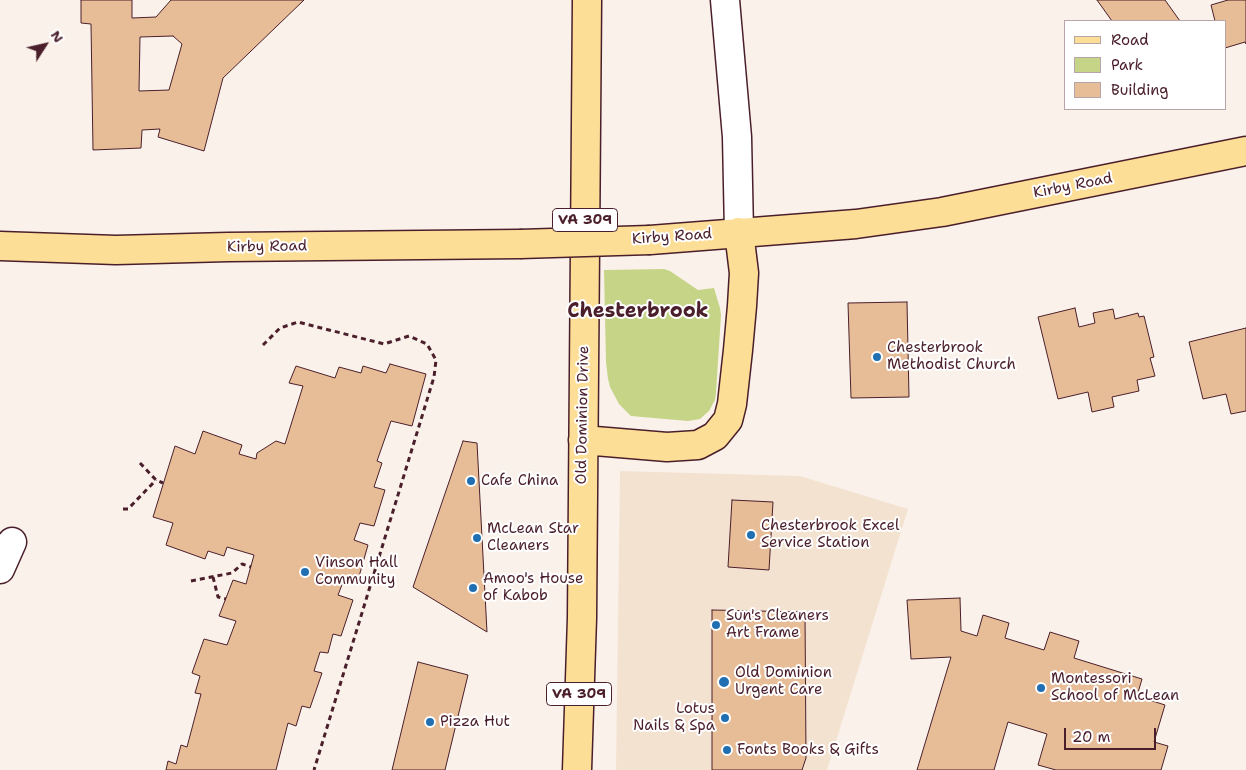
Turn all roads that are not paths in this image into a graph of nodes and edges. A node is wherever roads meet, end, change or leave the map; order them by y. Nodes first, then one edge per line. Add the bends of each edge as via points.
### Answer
1 (587, 0) edge
2 (725, 0) edge
3 (1246, 151) edge
4 (739, 232) junction
5 (0, 246) edge
6 (583, 440) junction
7 (12, 542) dead end
8 (0, 568) edge
9 (577, 770) edge

1 - 6 main road, Old Dominion Drive / VA 309
2 - 4 lane via 737,137
3 - 4 main road, Kirby Road via 942,212 856,224
4 - 5 main road, Kirby Road, bridge via 650,240 520,244 116,250
4 - 6 main road via 744,273 728,420 715,436 698,446 667,447
6 - 9 main road, Old Dominion Drive / VA 309
7 - 8 lane

